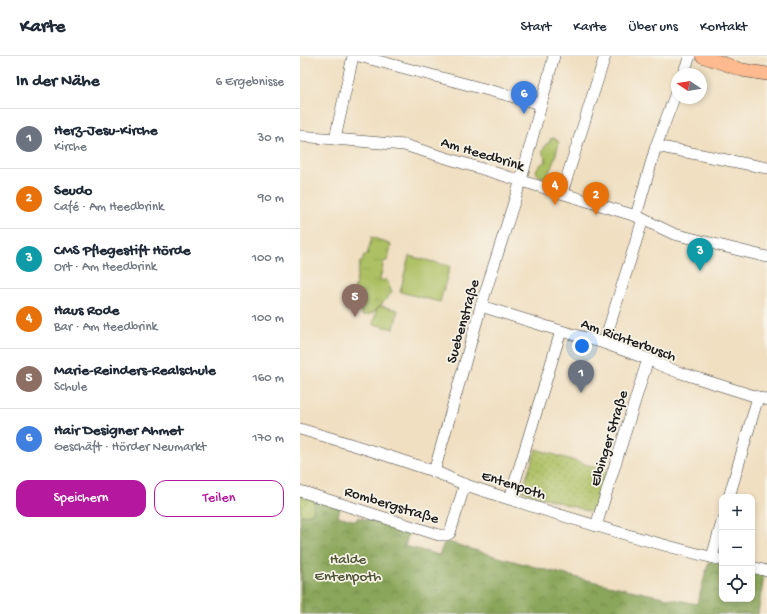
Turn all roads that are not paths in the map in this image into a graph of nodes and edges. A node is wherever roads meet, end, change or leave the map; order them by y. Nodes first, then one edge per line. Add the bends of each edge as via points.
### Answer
1 (353, 56) edge
2 (359, 56) edge
3 (554, 56) edge
4 (605, 56) edge
5 (690, 56) edge
6 (702, 56) edge
7 (685, 68) edge
8 (767, 74) edge
9 (541, 104) junction
10 (672, 104) edge
11 (300, 136) edge
12 (335, 139) junction
13 (656, 146) junction
14 (767, 168) edge
15 (521, 180) junction
16 (562, 193) junction
17 (640, 217) junction
18 (767, 257) edge
19 (481, 306) junction
20 (560, 331) junction
21 (604, 343) junction
22 (648, 359) junction
23 (763, 399) edge
24 (300, 429) edge
25 (434, 472) junction
26 (464, 484) junction
27 (300, 491) edge
28 (730, 494) edge
29 (510, 498) junction
30 (596, 526) junction
31 (721, 530) edge
32 (717, 558) edge
33 (755, 568) edge
34 (767, 571) edge

1 - 12 street
2 - 9 street
3 - 9 street, Suebenstraße
4 - 16 street
5 - 7 street
6 - 8 main road via 742,70
9 - 15 street, Suebenstraße
10 - 13 street
11 - 12 street, Am Heedbrink
12 - 15 street, Am Heedbrink via 404,145
13 - 14 street
13 - 17 street
15 - 16 street, Am Heedbrink
15 - 19 street, Suebenstraße
16 - 17 street, Am Heedbrink
17 - 18 street, Am Heedbrink via 674,234
17 - 21 street
19 - 20 street, Am Richterbusch
19 - 25 street, Suebenstraße
20 - 21 street, Am Richterbusch
20 - 29 street
21 - 22 street, Am Richterbusch
22 - 23 street, Am Richterbusch via 660,366
22 - 30 street, Elbinger Straße
23 - 28 street
24 - 25 street, Entenpoth
25 - 26 street, Entenpoth
26 - 27 street, Rombergstraße via 450,533 446,536
26 - 29 street, Entenpoth
29 - 30 street, Entenpoth
30 - 32 street, Entenpoth
31 - 32 street
33 - 34 street

